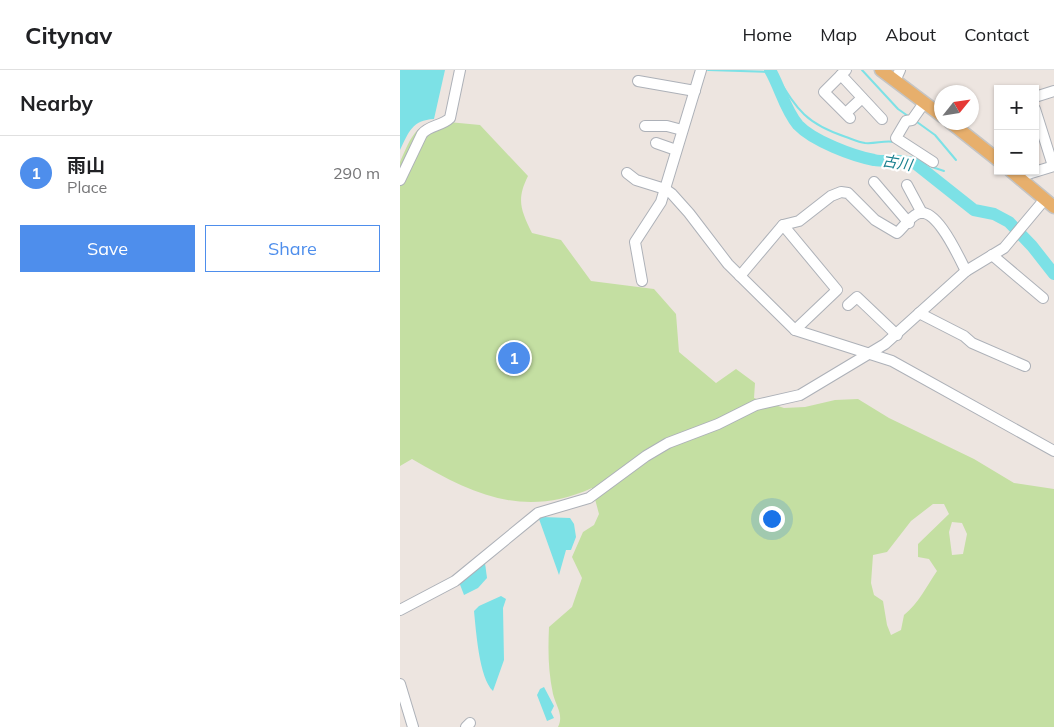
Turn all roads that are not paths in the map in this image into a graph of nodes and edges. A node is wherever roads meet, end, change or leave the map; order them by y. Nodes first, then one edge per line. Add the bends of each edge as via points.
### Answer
1 (460, 70) edge
2 (468, 70) edge
3 (701, 70) edge
4 (881, 70) edge
5 (843, 73) edge
6 (898, 75) edge
7 (638, 81) dead end
8 (695, 91) junction
9 (1054, 92) edge
10 (1039, 96) edge
11 (862, 98) junction
12 (924, 103) junction
13 (934, 110) edge
14 (453, 112) junction
15 (882, 118) dead end
16 (1039, 121) edge
17 (645, 126) dead end
18 (682, 130) junction
19 (960, 130) edge
20 (656, 143) dead end
21 (676, 150) junction
22 (994, 157) edge
23 (933, 162) dead end
24 (1054, 166) edge
25 (1039, 169) edge
26 (627, 173) dead end
27 (1016, 175) edge
28 (400, 180) edge
29 (874, 182) dead end
30 (907, 185) dead end
31 (665, 189) junction
32 (1050, 203) edge
33 (922, 213) junction
34 (908, 223) junction
35 (782, 225) junction
36 (992, 255) junction
37 (966, 271) junction
38 (740, 276) junction
39 (642, 281) dead end
40 (1043, 298) dead end
41 (848, 305) dead end
42 (919, 313) junction
43 (795, 330) junction
44 (897, 335) junction
45 (870, 353) junction
46 (1025, 366) dead end
47 (1054, 451) edge
48 (400, 610) edge
49 (400, 684) edge
50 (403, 710) edge
51 (413, 727) edge

1 - 14 street
2 - 14 street
3 - 8 street
4 - 6 main road
5 - 11 street
5 - 11 street via 824,92 848,116
6 - 12 main road
7 - 8 street
8 - 18 street
9 - 10 street
11 - 15 street
12 - 13 main road
12 - 23 street via 912,120 906,121 896,138
14 - 28 street via 448,121 425,130
16 - 24 street
17 - 18 street
18 - 21 street
19 - 22 main road
20 - 21 street
21 - 31 street
24 - 25 street
26 - 31 street via 636,180
27 - 32 main road
29 - 34 street
30 - 33 street
31 - 38 street via 689,213
31 - 39 street via 661,202 635,242
32 - 36 street via 1004,248
33 - 34 street
33 - 37 street via 942,227
34 - 35 street via 897,233 875,220 848,193 841,192 831,196 799,222
35 - 38 street
35 - 43 street via 837,290
36 - 37 street
36 - 40 street
37 - 42 street
38 - 43 street
41 - 44 street via 857,297
42 - 44 street
42 - 46 street via 972,343
43 - 45 street
44 - 45 street
45 - 47 street via 931,381
45 - 48 street via 800,395 756,406 668,443 589,498 538,513 455,581
49 - 50 street
50 - 51 street

